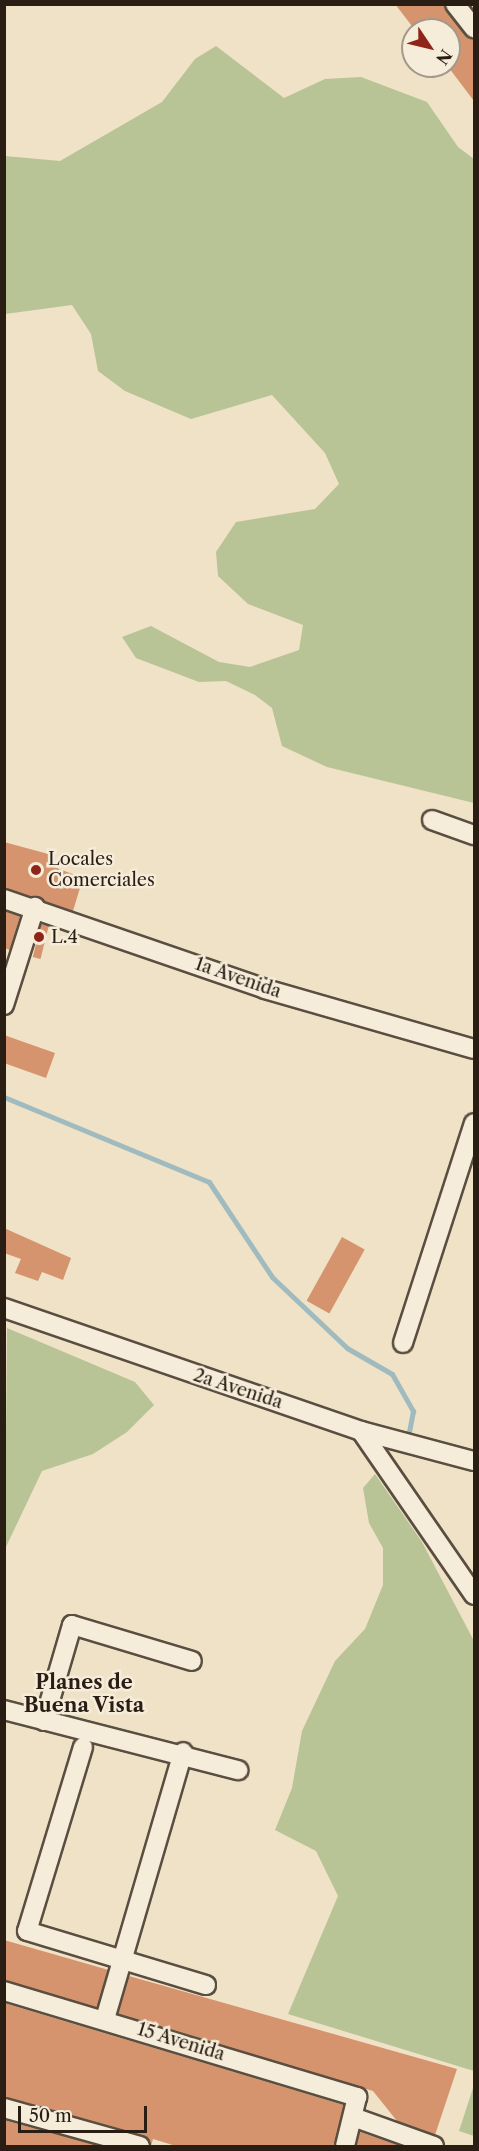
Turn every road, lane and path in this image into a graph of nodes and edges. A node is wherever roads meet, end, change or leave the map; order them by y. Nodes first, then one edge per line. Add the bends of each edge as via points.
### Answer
1 (455, 4) edge
2 (474, 28) edge
3 (432, 820) dead end
4 (474, 835) edge
5 (4, 899) edge
6 (35, 907) junction
7 (4, 1005) edge
8 (474, 1049) edge
9 (474, 1123) edge
10 (4, 1308) edge
11 (403, 1343) dead end
12 (361, 1431) junction
13 (474, 1461) edge
14 (474, 1595) edge
15 (192, 1661) dead end
16 (4, 1710) edge
17 (44, 1721) junction
18 (82, 1747) dead end
19 (183, 1752) junction
20 (238, 1770) dead end
21 (122, 1961) junction
22 (206, 1985) dead end
23 (4, 1991) edge
24 (105, 2019) junction
25 (4, 2108) edge
26 (353, 2117) junction
27 (140, 2146) edge
28 (345, 2146) edge
29 (434, 2146) edge

1 - 2 street
3 - 4 street
5 - 6 street, 1a Avenida
6 - 7 street
6 - 8 street, 1a Avenida via 265,989
9 - 11 street
10 - 12 street, 2a Avenida
12 - 13 street, 2a Avenida
12 - 14 street
15 - 17 street via 72,1625
16 - 17 street
17 - 19 street
18 - 21 street via 27,1931
19 - 20 street
19 - 21 street
21 - 22 street
21 - 24 street
23 - 24 street, 15 Avenida
24 - 26 street, 15 Avenida via 357,2097
25 - 27 street
26 - 28 street
26 - 29 street

